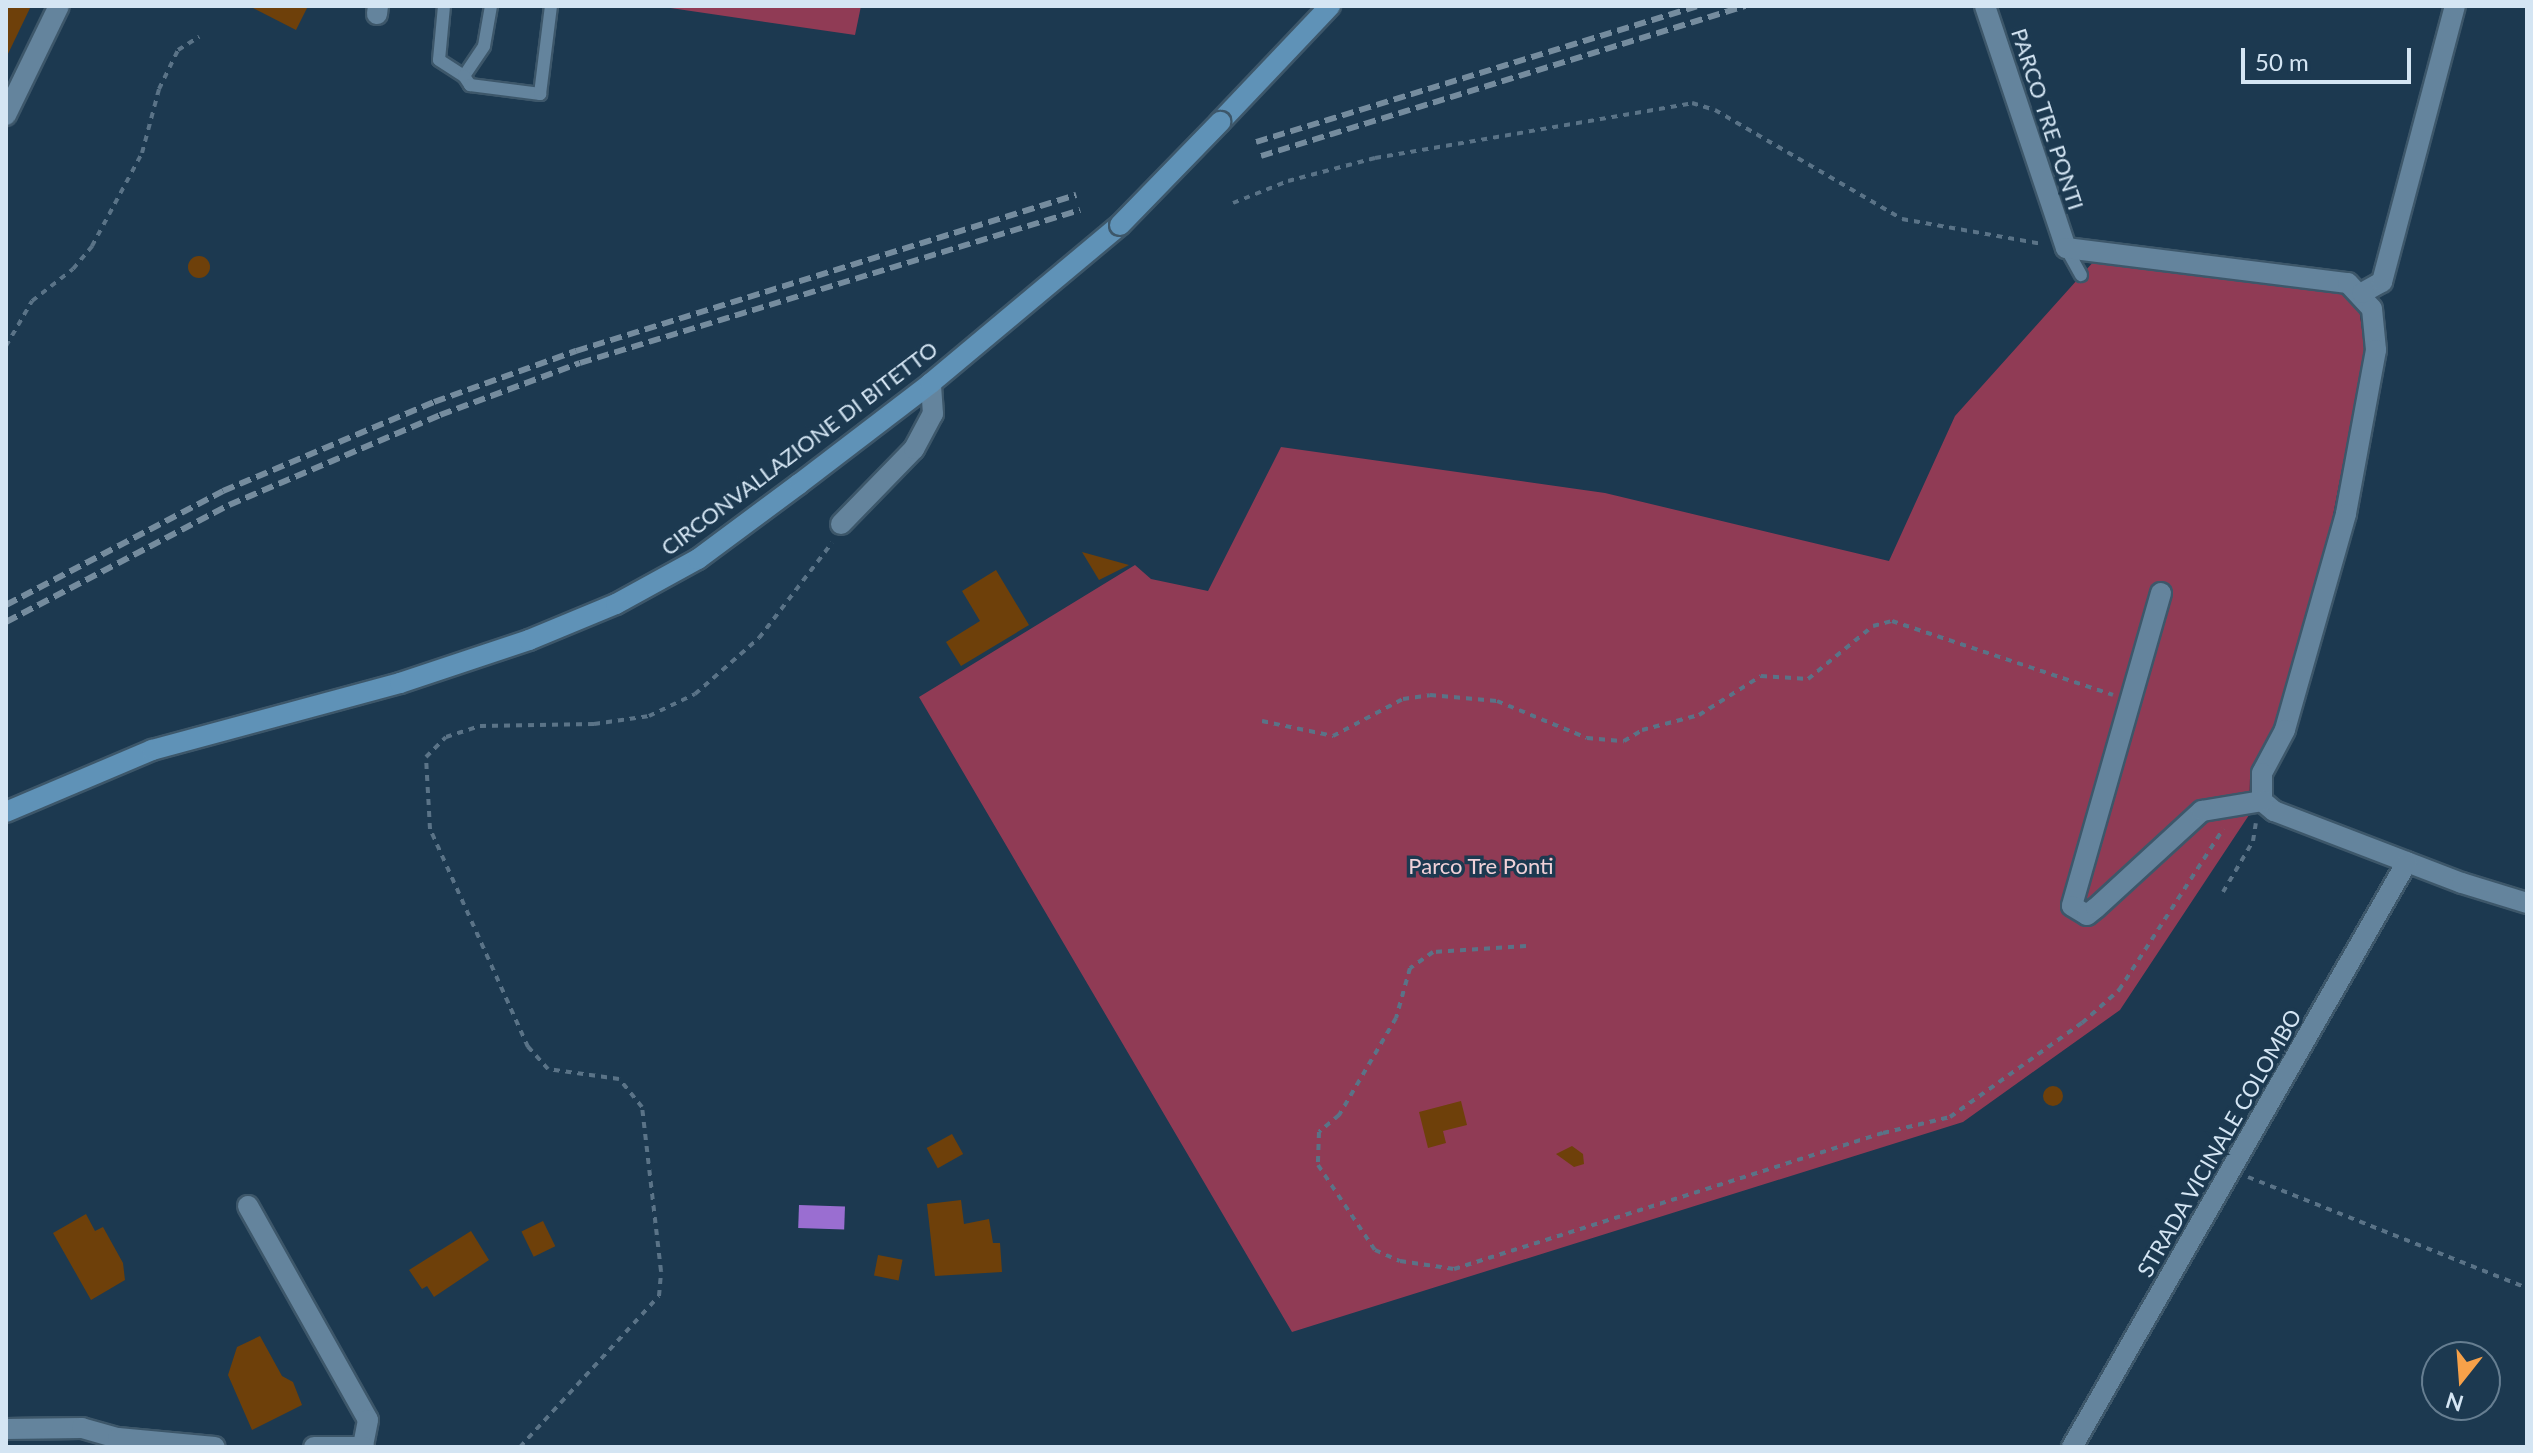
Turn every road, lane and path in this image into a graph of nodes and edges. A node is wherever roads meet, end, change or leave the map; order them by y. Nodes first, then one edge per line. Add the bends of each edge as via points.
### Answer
1 (444, 6) edge
2 (491, 6) edge
3 (551, 6) edge
4 (1330, 6) edge
5 (1985, 6) edge
6 (2455, 6) edge
7 (54, 8) edge
8 (199, 37) dead end
9 (464, 76) junction
10 (6, 114) edge
11 (1233, 203) dead end
12 (2066, 248) junction
13 (2081, 275) dead end
14 (2362, 293) junction
15 (6, 346) edge
16 (931, 383) junction
17 (841, 524) joint
18 (2161, 593) dead end
19 (2130, 702) junction
20 (1262, 721) dead end
21 (2262, 801) junction
22 (2235, 803) junction
23 (6, 812) edge
24 (2407, 862) junction
25 (2223, 892) dead end
26 (2527, 903) edge
27 (1526, 946) dead end
28 (2232, 1168) junction
29 (248, 1206) dead end
30 (2527, 1288) edge
31 (6, 1429) edge
32 (364, 1446) edge
33 (215, 1447) edge
34 (314, 1447) edge
35 (520, 1447) edge
36 (2072, 1447) edge

1 - 9 lane via 439,60
2 - 9 lane via 484,46
3 - 9 lane via 540,94 470,85
4 - 16 main road, CIRCONVALLAZIONE DI BITETTO, bridge via 1120,225
5 - 12 street, PARCO TRE PONTI
6 - 14 street via 2382,282
7 - 10 street
8 - 15 path via 178,50 159,89 142,153 92,246 73,269 32,301
11 - 12 path via 1288,181 1375,158 1692,103 1715,110 1902,219
12 - 13 lane
12 - 14 street via 2348,283
14 - 21 street via 2377,327 2376,350 2346,514 2285,730 2262,773
16 - 17 street via 933,414 914,449
16 - 23 main road, CIRCONVALLAZIONE DI BITETTO via 698,559 616,604 400,683 152,750
17 - 35 path via 826,553 759,638 695,694 649,716 594,724 480,726 446,737 426,757 430,829 528,1047 548,1069 619,1079 642,1107 648,1149 659,1296
18 - 19 street
19 - 20 path via 1892,621 1873,626 1808,679 1761,676 1699,715 1642,730 1624,741 1587,738 1497,701 1430,695 1403,699 1333,736
19 - 22 street via 2098,824 2072,895 2078,913 2096,908 2202,811
21 - 22 street
21 - 24 street via 2274,811
21 - 25 path via 2253,841
22 - 27 path via 2212,850 2119,990 2082,1023 1950,1117 1883,1133 1454,1269 1400,1261 1375,1250 1318,1165 1319,1132 1339,1115 1396,1018 1410,968 1433,952
24 - 26 street
24 - 28 street, STRADA VICINALE COLOMBO
28 - 30 path via 2275,1190
28 - 36 street, STRADA VICINALE COLOMBO
29 - 32 street via 368,1420
31 - 33 street via 82,1428 118,1438
32 - 34 street

